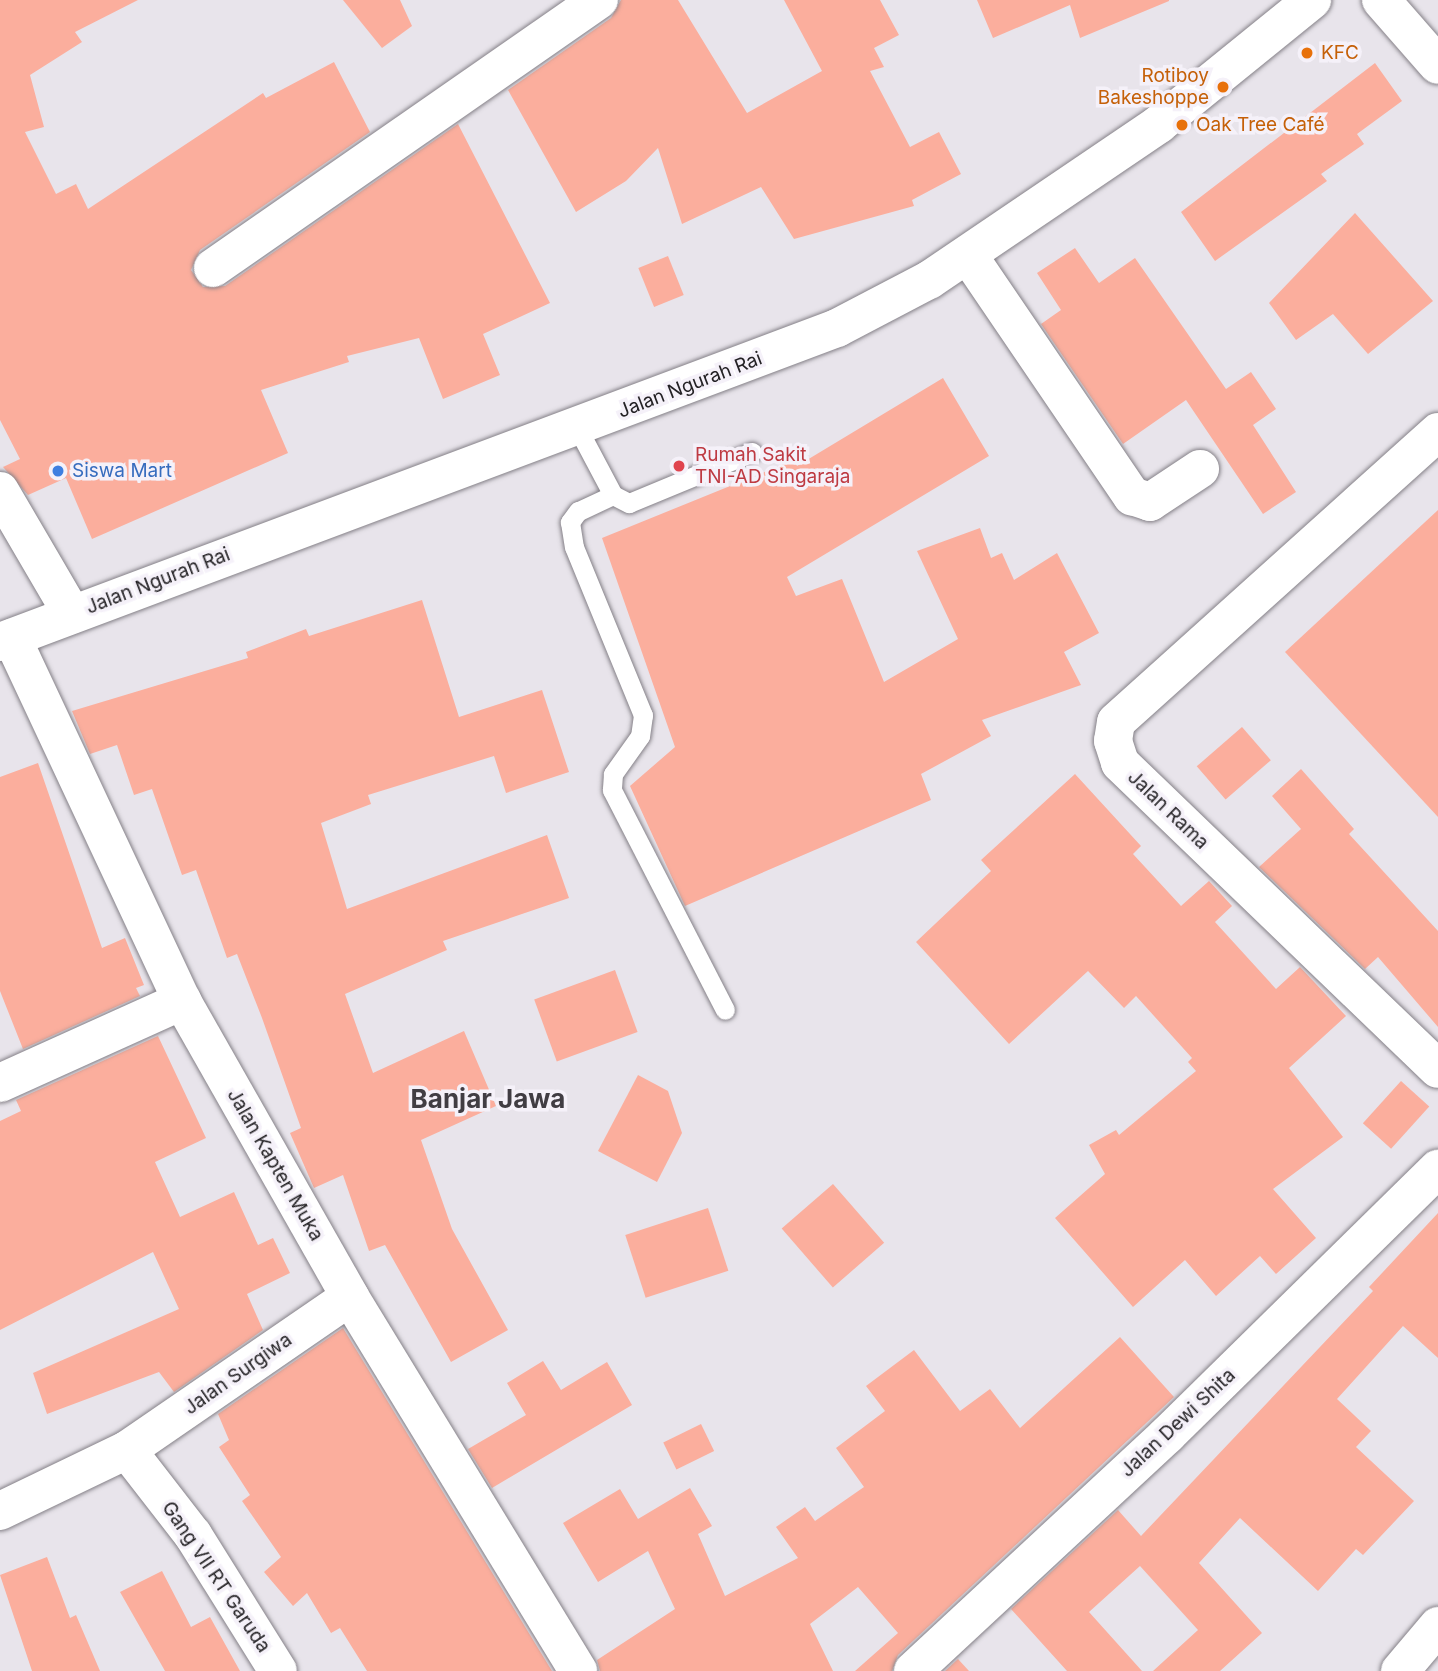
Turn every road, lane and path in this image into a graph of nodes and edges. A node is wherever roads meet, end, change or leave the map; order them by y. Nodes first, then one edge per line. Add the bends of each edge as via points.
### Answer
1 (599, 0) edge
2 (1381, 0) edge
3 (1309, 1) edge
4 (1438, 65) edge
5 (968, 255) junction
6 (213, 268) dead end
7 (578, 429) junction
8 (1438, 432) edge
9 (752, 452) dead end
10 (1200, 469) dead end
11 (0, 491) edge
12 (613, 495) junction
13 (72, 614) junction
14 (4, 632) edge
15 (182, 1001) junction
16 (725, 1010) dead end
17 (1438, 1069) edge
18 (0, 1083) edge
19 (1438, 1169) edge
20 (350, 1297) junction
21 (127, 1450) junction
22 (3, 1501) edge
23 (1438, 1626) edge
24 (278, 1671) edge
25 (578, 1671) edge
26 (913, 1671) edge
27 (1400, 1671) edge

1 - 6 main road
2 - 4 main road
3 - 5 main road, Jalan Ngurah Rai via 1159,124
5 - 7 main road, Jalan Ngurah Rai via 837,328
5 - 10 main road via 1132,496 1150,502
7 - 12 lane
7 - 13 main road, Jalan Ngurah Rai
8 - 17 main road, Jalan Rama via 1116,722 1113,741 1120,763
9 - 12 lane via 645,501 629,503
11 - 13 main road
12 - 16 lane via 578,511 570,522 574,547 643,715 640,736 613,774 612,790
13 - 14 main road, Jalan Ngurah Rai
14 - 15 main road, Jalan Kapten Muka
15 - 18 main road
15 - 20 main road, Jalan Kapten Muka
19 - 26 main road, Jalan Dewi Shita via 1167,1435
20 - 21 main road, Jalan Surgiwa
20 - 25 main road, Jalan Kapten Muka
21 - 22 main road, Jalan Surgiwa
21 - 24 main road, Gang VII RT Garuda via 193,1535
23 - 27 main road

